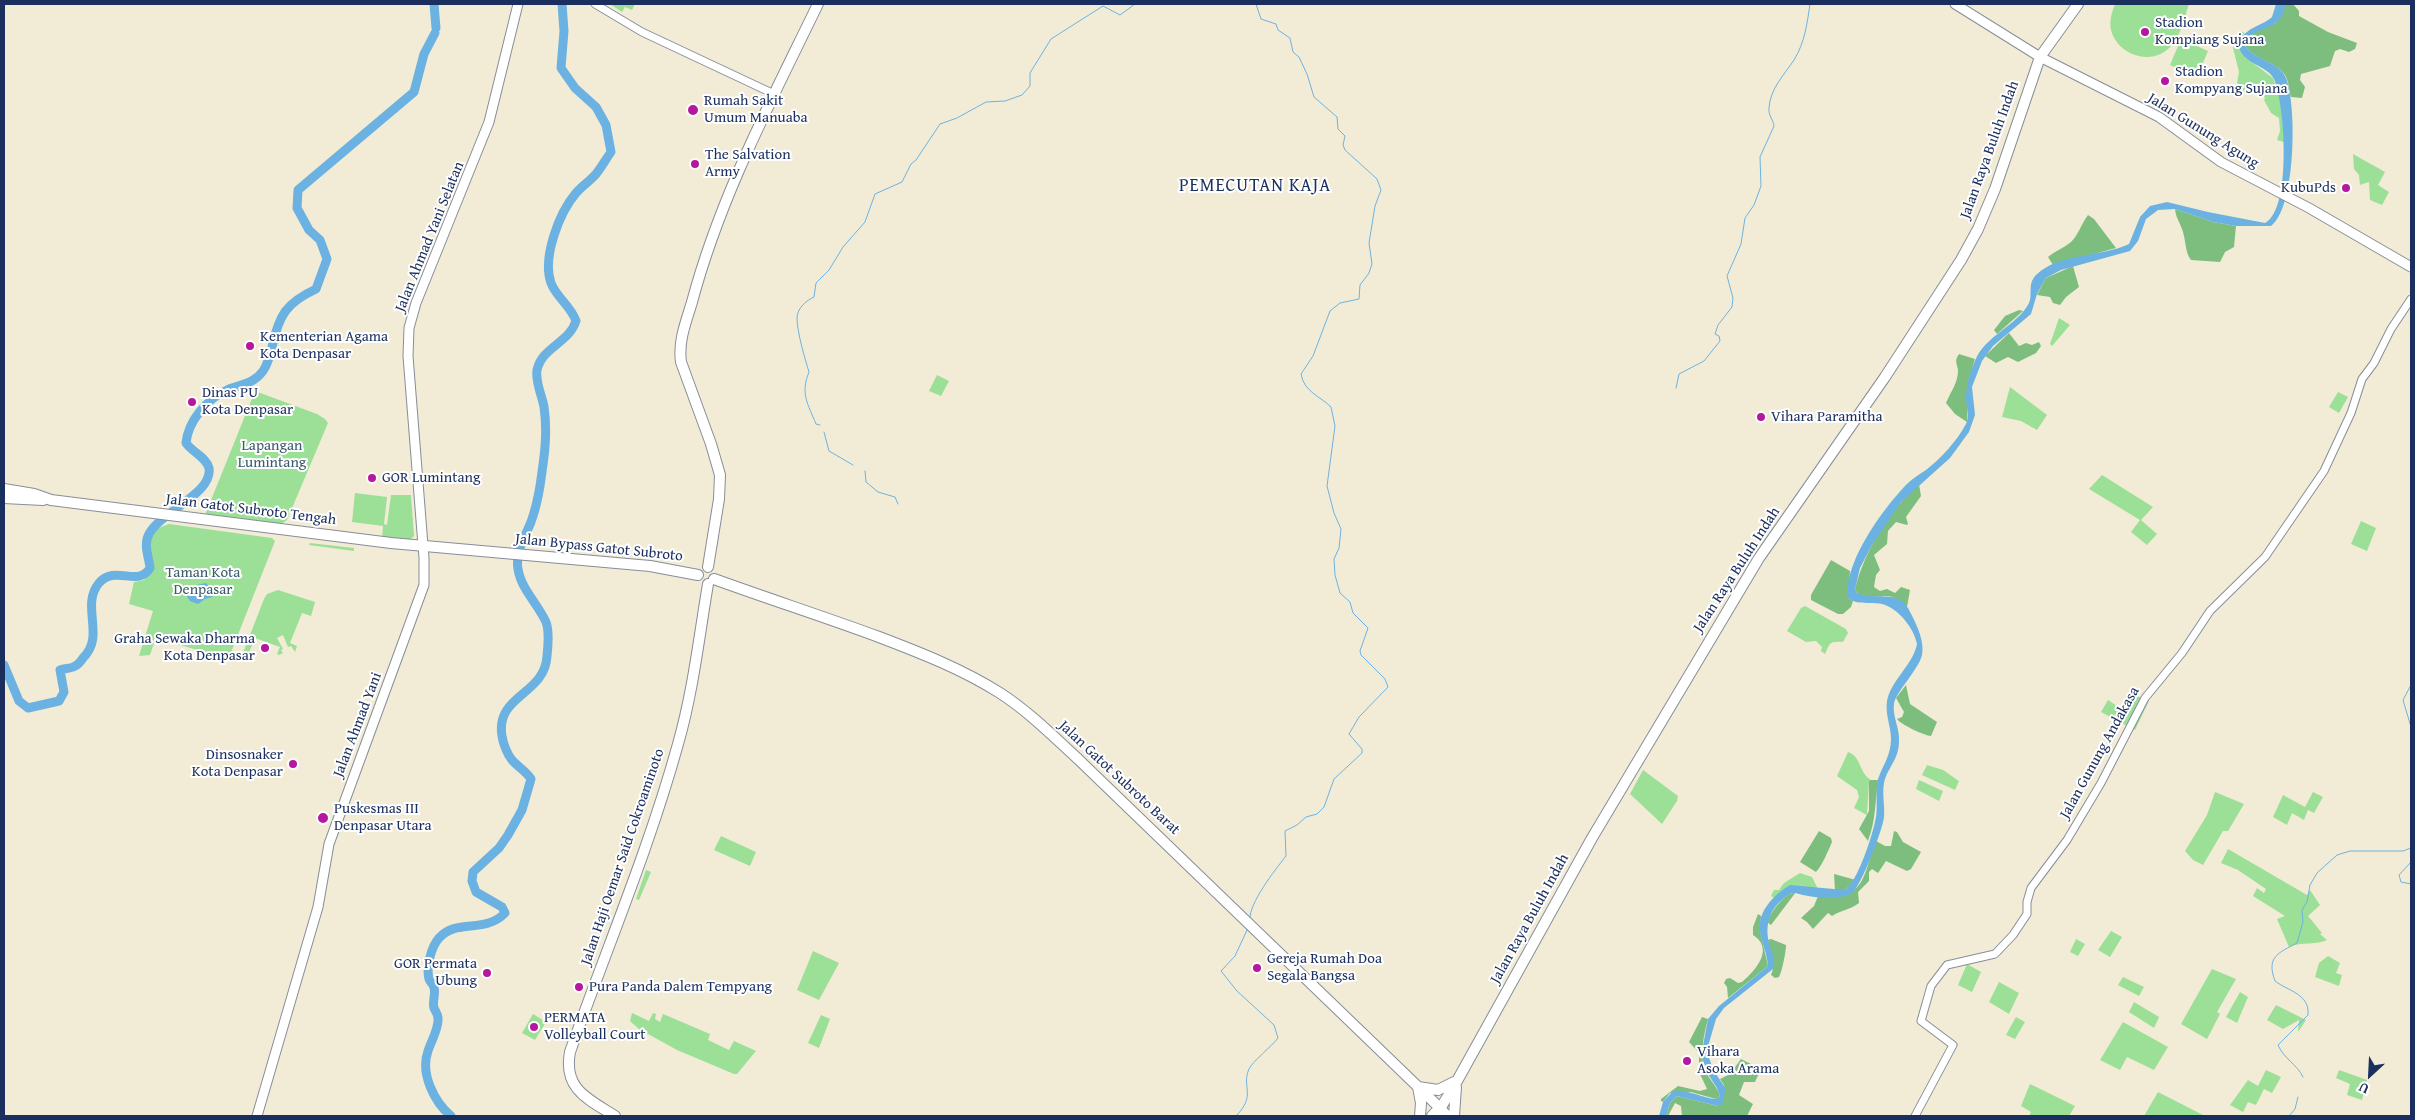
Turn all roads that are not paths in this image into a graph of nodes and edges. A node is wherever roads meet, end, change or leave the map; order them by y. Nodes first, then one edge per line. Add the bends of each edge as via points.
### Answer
1 (518, 4) edge
2 (595, 4) edge
3 (818, 4) edge
4 (1955, 4) edge
5 (2078, 4) edge
6 (2040, 57) junction
7 (774, 94) junction
8 (2411, 268) edge
9 (2411, 299) edge
10 (4, 489) edge
11 (4, 498) edge
12 (51, 500) junction
13 (423, 546) junction
14 (496, 552) joint
15 (708, 567) junction
16 (698, 575) junction
17 (711, 581) junction
18 (1457, 1081) junction
19 (1418, 1087) junction
20 (1438, 1106) junction
21 (257, 1116) edge
22 (614, 1116) edge
23 (1421, 1116) edge
24 (1432, 1116) edge
25 (1448, 1116) edge
26 (1454, 1116) edge
27 (1915, 1116) edge

1 - 13 main road, Jalan Ahmad Yani Selatan via 490,122 416,303 409,328 408,356
2 - 7 street via 642,32
3 - 7 highway
4 - 6 main road, Jalan Gunung Agung
5 - 6 highway, Jalan Raya Buluh Indah
6 - 8 main road, Jalan Gunung Agung via 2159,117 2215,158
6 - 18 highway, Jalan Raya Buluh Indah via 1995,189 1968,247 1885,377 1759,558 1592,838
7 - 15 highway via 744,156 714,232 695,286 680,348 681,362 720,475
9 - 27 street, Jalan Gunung Andakasa via 2362,379 2351,413 2324,471 2265,557 2210,611 2182,653 2145,698 2067,840 2031,888 2027,914 2013,935 1995,954 1947,965 1931,986 1921,1021 1953,1045
10 - 12 highway, Jalan Gatot Subroto Tengah
11 - 12 highway
12 - 13 highway, Jalan Gatot Subroto Tengah
13 - 14 highway, Jalan Gatot Subroto Tengah
13 - 21 main road, Jalan Ahmad Yani via 422,590 329,844 318,907
14 - 16 highway, Jalan Bypass Gatot Subroto via 650,566
15 - 16 highway via 700,570
15 - 17 highway via 714,571
16 - 17 highway via 700,580
17 - 19 highway, Jalan Gatot Subroto Barat via 776,599 930,656 1009,699 1078,759
17 - 22 highway, Jalan Haji Oemar Said Cokroaminoto via 678,744 570,1052 570,1079 578,1090
18 - 19 highway via 1438,1090
18 - 20 highway, Jalan Raya Buluh Indah
18 - 26 highway
19 - 20 highway, Jalan Gatot Subroto Barat
19 - 23 highway
20 - 23 highway
20 - 24 highway
20 - 25 main road

